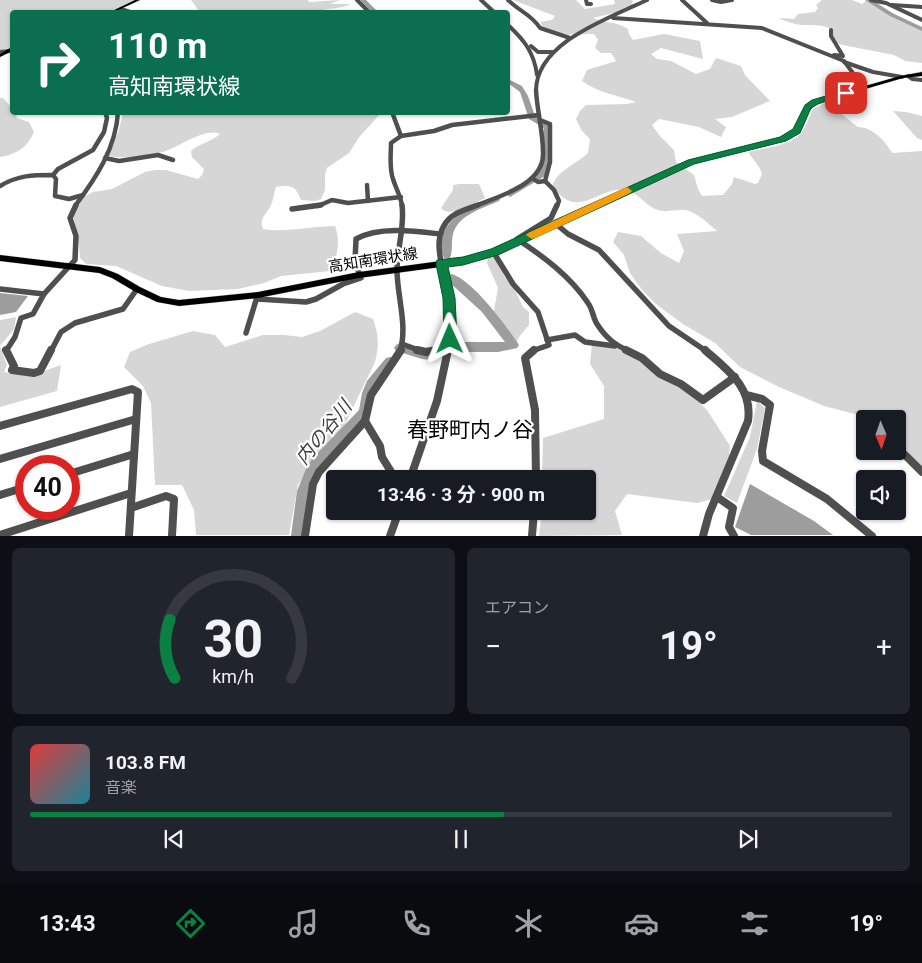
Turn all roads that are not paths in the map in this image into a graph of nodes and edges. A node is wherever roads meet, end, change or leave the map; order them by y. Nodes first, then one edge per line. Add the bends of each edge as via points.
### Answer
1 (138, 0) edge
2 (358, 0) edge
3 (480, 0) edge
4 (508, 0) edge
5 (586, 0) edge
6 (647, 0) edge
7 (682, 0) edge
8 (712, 0) edge
9 (732, 0) edge
10 (871, 0) edge
11 (888, 3) edge
12 (590, 4) dead end
13 (922, 7) edge
14 (121, 9) junction
15 (118, 10) edge
16 (124, 10) edge
17 (367, 10) edge
18 (492, 10) edge
19 (611, 18) junction
20 (922, 18) edge
21 (707, 23) junction
22 (510, 27) edge
23 (831, 30) dead end
24 (570, 38) junction
25 (527, 43) junction
26 (533, 53) junction
27 (551, 53) junction
28 (827, 55) junction
29 (844, 62) junction
30 (922, 74) edge
31 (537, 77) junction
32 (905, 77) junction
33 (922, 80) edge
34 (864, 88) junction
35 (106, 115) edge
36 (118, 115) edge
37 (392, 115) edge
38 (536, 117) junction
39 (401, 136) junction
40 (105, 158) junction
41 (173, 160) dead end
42 (54, 175) junction
43 (537, 180) junction
44 (367, 185) dead end
45 (0, 186) edge
46 (84, 195) junction
47 (401, 196) junction
48 (368, 201) junction
49 (292, 209) dead end
50 (556, 224) junction
51 (402, 233) junction
52 (440, 234) junction
53 (519, 242) junction
54 (494, 252) junction
55 (0, 258) edge
56 (441, 264) junction
57 (70, 266) junction
58 (396, 270) junction
59 (359, 275) junction
60 (0, 289) edge
61 (137, 289) junction
62 (44, 294) junction
63 (257, 297) junction
64 (246, 333) dead end
65 (547, 340) junction
66 (450, 345) junction
67 (617, 346) junction
68 (402, 347) junction
69 (735, 377) junction
70 (746, 396) junction
71 (136, 419) junction
72 (365, 421) junction
73 (0, 426) edge
74 (134, 454) junction
75 (906, 456) edge
76 (0, 459) edge
77 (390, 470) edge
78 (412, 470) edge
79 (536, 470) edge
80 (80, 471) edge
81 (922, 472) edge
82 (15, 491) edge
83 (131, 493) junction
84 (0, 496) edge
85 (717, 497) junction
86 (131, 508) junction
87 (396, 520) edge
88 (533, 520) edge
89 (0, 535) edge
90 (129, 535) edge
91 (172, 536) edge
92 (305, 536) edge
93 (390, 536) edge
94 (532, 536) edge
95 (703, 536) edge
96 (734, 536) edge
97 (872, 536) edge

1 - 14 main road
2 - 17 street
3 - 18 street
4 - 24 street via 534,18 540,28
5 - 12 street
6 - 19 street
7 - 21 street
8 - 9 street
10 - 11 street
11 - 13 street
11 - 20 street
14 - 15 main road
14 - 16 street
19 - 21 street
19 - 24 street
21 - 28 street via 757,27
22 - 25 street
23 - 28 street via 843,56
24 - 27 street
25 - 26 street
25 - 27 street via 538,52
26 - 27 street via 540,56
26 - 31 street
27 - 31 street
28 - 29 street
29 - 32 street via 873,72
29 - 34 street
30 - 32 main road, 高知南環状線
31 - 38 street
32 - 33 street
32 - 34 main road, 高知南環状線
34 - 50 main road, 高知南環状線 via 815,102 804,112 797,131 783,139 675,168
35 - 42 street via 104,132 93,150
36 - 40 street
37 - 39 street
38 - 39 street via 461,124
38 - 43 street via 544,158
38 - 43 street via 550,124 551,131 550,162
39 - 47 street via 391,143 390,162 393,181
40 - 41 street via 119,161 158,155
40 - 46 street
42 - 45 street via 20,177
42 - 46 street via 54,196 74,199
43 - 52 street via 452,217
43 - 53 street via 554,190 559,201 554,216 517,239
44 - 48 street
46 - 57 street via 70,214 76,237 75,260
47 - 48 street
47 - 51 street
48 - 49 street via 332,200 315,207
50 - 53 main road, 高知南環状線
50 - 69 street via 599,250 669,326 701,347
51 - 52 street
51 - 58 street
51 - 59 street via 357,237 355,262
52 - 56 street
53 - 54 main road, 高知南環状線
53 - 67 street via 548,259 562,272 589,304 597,324
54 - 56 main road, 高知南環状線
54 - 65 street via 512,284 538,312
55 - 57 main road, 高知南環状線
56 - 58 main road, 高知南環状線
56 - 66 street via 449,298
57 - 61 main road, 高知南環状線 via 100,270
57 - 62 street
58 - 59 main road, 高知南環状線
58 - 68 street
59 - 63 main road, 高知南環状線
59 - 63 street via 361,278 306,302
60 - 62 street
61 - 62 street via 123,309 75,323 61,332 40,372 12,370 14,366 6,351 16,337 21,318 33,314
61 - 63 main road, 高知南環状線 via 160,300 179,302
63 - 64 street
65 - 67 street via 575,335 585,342
65 - 79 street via 549,345 532,351 525,358 535,410
66 - 68 street via 429,354
66 - 78 street via 442,383
67 - 69 street via 642,358 660,374 681,384 702,400
68 - 72 street via 371,395
69 - 70 street
70 - 85 street via 750,408 748,421
70 - 97 street via 757,396 770,405 763,461 827,499
71 - 73 street via 138,392 132,389
71 - 74 street
71 - 76 street
72 - 77 street
72 - 92 street via 319,472 313,484
74 - 80 street
74 - 83 street
75 - 81 street
82 - 84 street
83 - 86 street
83 - 89 street
85 - 95 street
85 - 96 street via 733,508 729,527
86 - 90 street
86 - 91 street via 166,496 174,500
87 - 93 street
88 - 94 street

